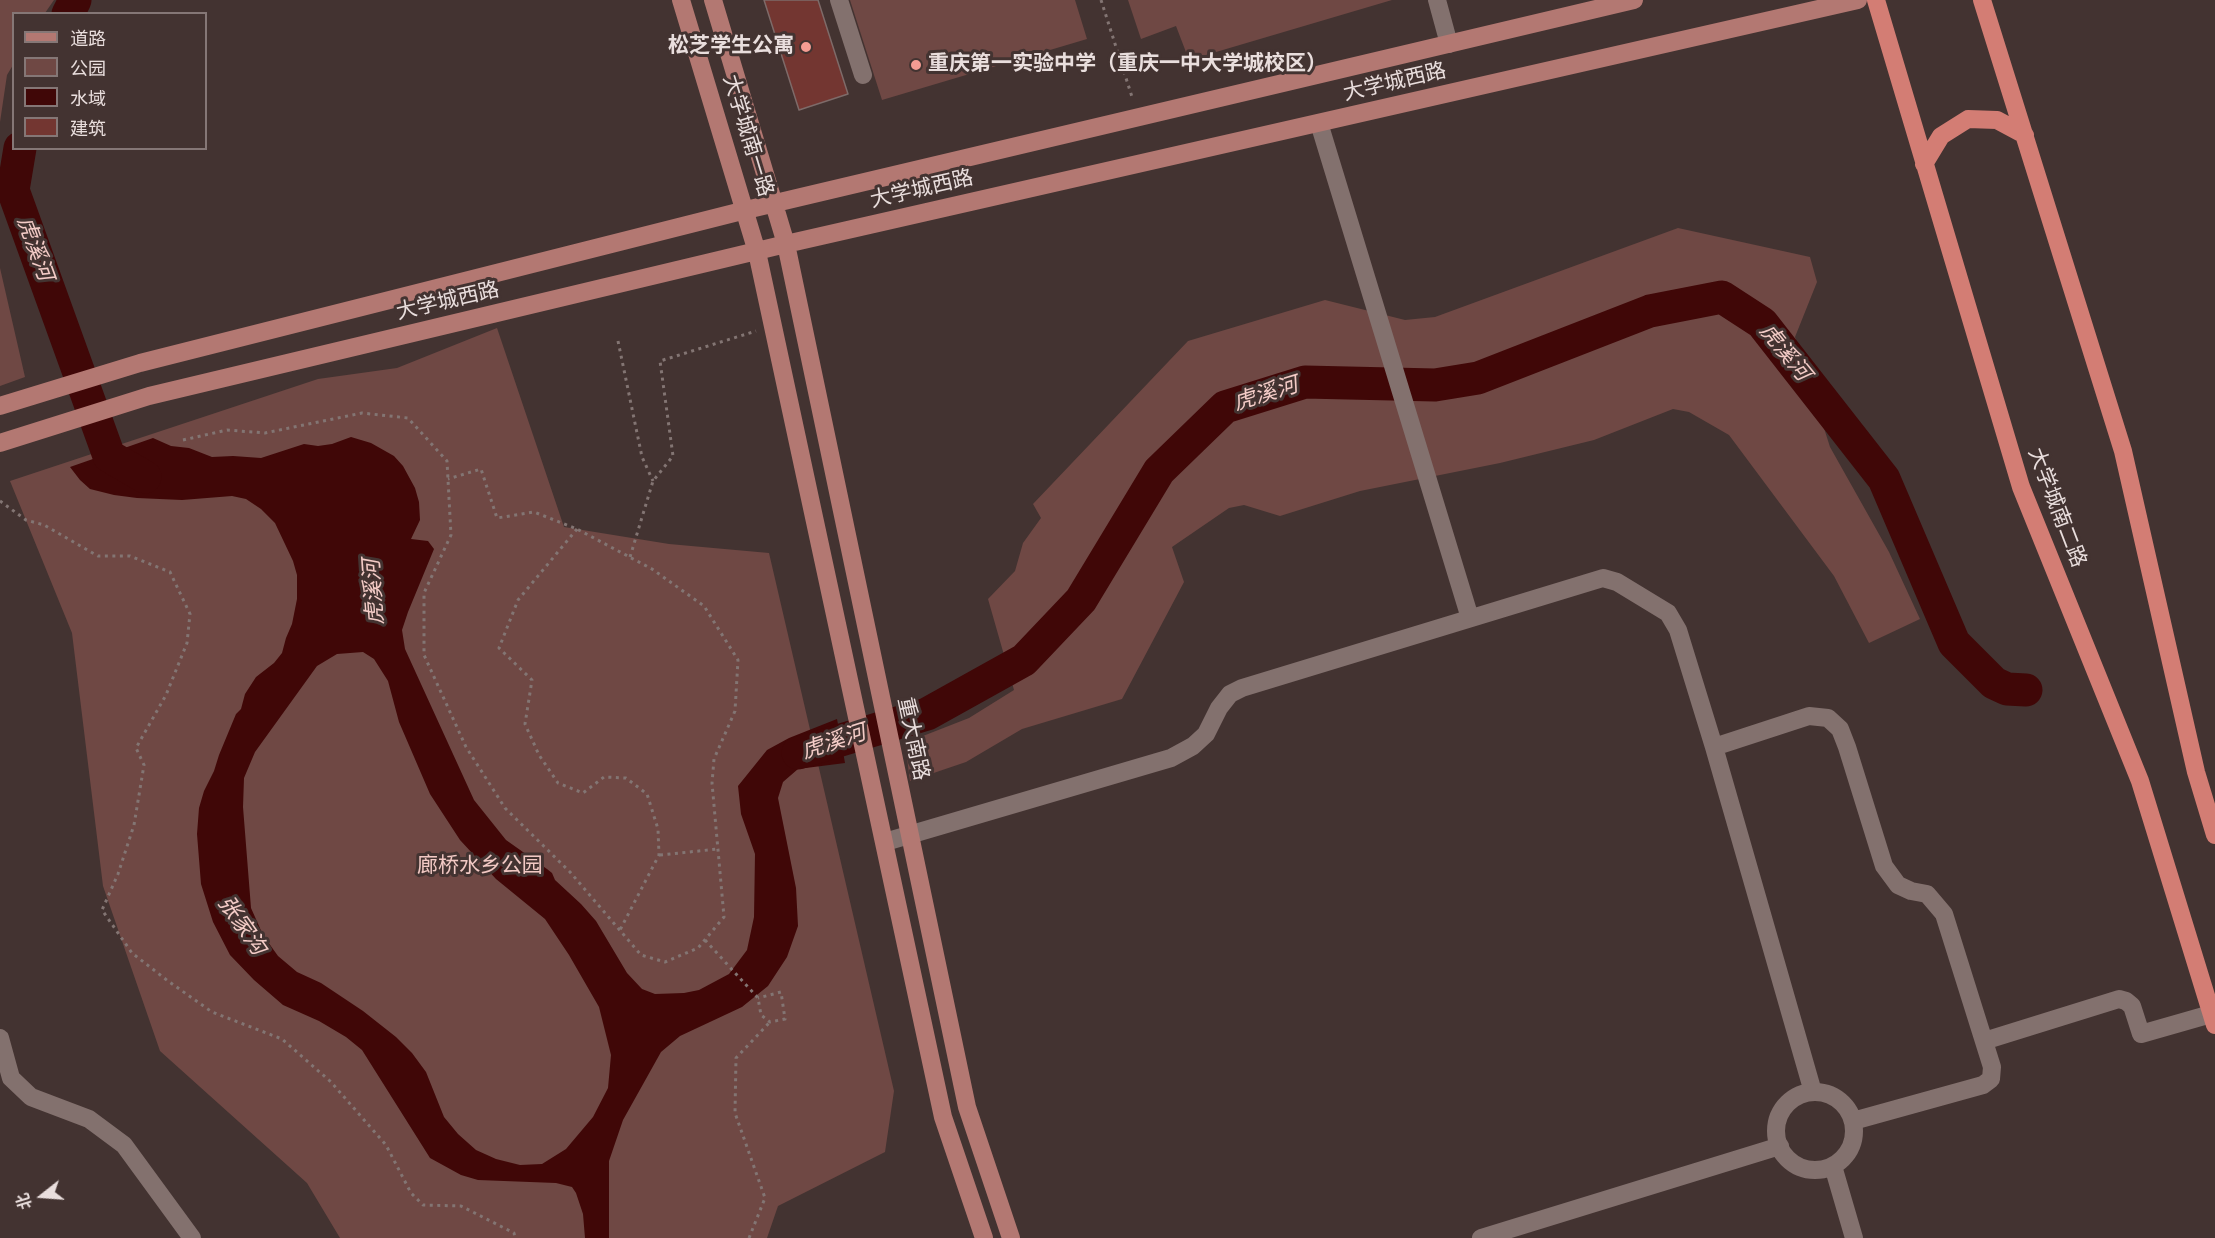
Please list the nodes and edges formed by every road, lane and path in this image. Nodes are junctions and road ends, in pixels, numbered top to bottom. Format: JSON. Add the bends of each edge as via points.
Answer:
{"nodes":[{"id":1,"x":681,"y":0,"type":"edge"},
{"id":2,"x":713,"y":0,"type":"edge"},
{"id":3,"x":839,"y":0,"type":"edge"},
{"id":4,"x":1101,"y":0,"type":"edge"},
{"id":5,"x":1437,"y":0,"type":"edge"},
{"id":6,"x":1634,"y":0,"type":"edge"},
{"id":7,"x":1858,"y":0,"type":"edge"},
{"id":8,"x":1875,"y":0,"type":"edge"},
{"id":9,"x":1982,"y":0,"type":"edge"},
{"id":10,"x":1449,"y":44,"type":"junction"},
{"id":11,"x":863,"y":75,"type":"dead end"},
{"id":12,"x":1137,"y":117,"type":"junction"},
{"id":13,"x":1319,"y":123,"type":"junction"},
{"id":14,"x":2025,"y":135,"type":"junction"},
{"id":15,"x":1924,"y":164,"type":"junction"},
{"id":16,"x":775,"y":203,"type":"junction"},
{"id":17,"x":746,"y":210,"type":"junction"},
{"id":18,"x":786,"y":244,"type":"junction"},
{"id":19,"x":757,"y":252,"type":"junction"},
{"id":20,"x":774,"y":326,"type":"junction"},
{"id":21,"x":618,"y":341,"type":"dead end"},
{"id":22,"x":6,"y":404,"type":"edge"},
{"id":23,"x":183,"y":440,"type":"dead end"},
{"id":24,"x":0,"y":443,"type":"edge"},
{"id":25,"x":448,"y":479,"type":"junction"},
{"id":26,"x":653,"y":481,"type":"junction"},
{"id":27,"x":0,"y":501,"type":"edge"},
{"id":28,"x":577,"y":529,"type":"junction"},
{"id":29,"x":630,"y":557,"type":"junction"},
{"id":30,"x":1470,"y":618,"type":"junction"},
{"id":31,"x":1714,"y":747,"type":"junction"},
{"id":32,"x":910,"y":835,"type":"junction"},
{"id":33,"x":2215,"y":835,"type":"edge"},
{"id":34,"x":885,"y":842,"type":"junction"},
{"id":35,"x":718,"y":849,"type":"junction"},
{"id":36,"x":659,"y":855,"type":"junction"},
{"id":37,"x":620,"y":930,"type":"junction"},
{"id":38,"x":705,"y":940,"type":"junction"},
{"id":39,"x":758,"y":998,"type":"junction"},
{"id":40,"x":2213,"y":1019,"type":"edge"},
{"id":41,"x":770,"y":1022,"type":"junction"},
{"id":42,"x":0,"y":1038,"type":"edge"},
{"id":43,"x":1984,"y":1041,"type":"junction"},
{"id":44,"x":1813,"y":1092,"type":"junction"},
{"id":45,"x":1853,"y":1121,"type":"junction"},
{"id":46,"x":1780,"y":1146,"type":"junction"},
{"id":47,"x":1833,"y":1166,"type":"junction"},
{"id":48,"x":192,"y":1238,"type":"edge"},
{"id":49,"x":515,"y":1238,"type":"edge"},
{"id":50,"x":749,"y":1238,"type":"edge"},
{"id":51,"x":984,"y":1238,"type":"edge"},
{"id":52,"x":1011,"y":1238,"type":"edge"},
{"id":53,"x":1481,"y":1238,"type":"edge"},
{"id":54,"x":1854,"y":1238,"type":"edge"}],
"edges":[{"from":1,"to":17,"type":"main road","name":"大学城南一路"},
{"from":2,"to":16,"type":"main road","name":"大学城南一路"},
{"from":3,"to":11,"type":"street"},
{"from":4,"to":12,"type":"path"},
{"from":5,"to":10,"type":"street"},
{"from":6,"to":10,"type":"main road","name":"大学城西路"},
{"from":7,"to":13,"type":"main road","name":"大学城西路"},
{"from":8,"to":15,"type":"highway","name":"大学城南二路"},
{"from":9,"to":14,"type":"highway"},
{"from":10,"to":12,"type":"main road","name":"大学城西路"},
{"from":12,"to":16,"type":"main road","name":"大学城西路"},
{"from":13,"to":18,"type":"main road","name":"大学城西路"},
{"from":13,"to":30,"type":"street"},
{"from":14,"to":15,"type":"highway","via":[[1997,120],[1968,119],[1941,136]]},
{"from":14,"to":33,"type":"highway","via":[[2123,451],[2196,772]]},
{"from":15,"to":40,"type":"highway","name":"大学城南二路","via":[[2021,487],[2140,781]]},
{"from":16,"to":17,"type":"main road","name":"大学城西路"},
{"from":16,"to":18,"type":"main road","name":"大学城南一路"},
{"from":17,"to":19,"type":"main road","name":"大学城南一路"},
{"from":17,"to":22,"type":"main road","name":"大学城西路","via":[[140,363]]},
{"from":18,"to":19,"type":"main road","name":"大学城西路"},
{"from":18,"to":32,"type":"main road","name":"重大南路"},
{"from":19,"to":20,"type":"main road"},
{"from":19,"to":24,"type":"main road","name":"大学城西路","via":[[149,396]]},
{"from":20,"to":26,"type":"path","via":[[660,361],[673,456]]},
{"from":20,"to":34,"type":"main road"},
{"from":21,"to":26,"type":"path","via":[[642,457]]},
{"from":23,"to":25,"type":"path","via":[[227,430],[265,433],[362,413],[408,418],[447,461]]},
{"from":25,"to":28,"type":"path","via":[[481,469],[498,518],[534,512]]},
{"from":25,"to":37,"type":"path","via":[[451,535],[424,594],[424,655],[466,747],[505,808],[570,872]]},
{"from":26,"to":29,"type":"path"},
{"from":27,"to":49,"type":"path","via":[[26,520],[44,525],[98,556],[130,556],[170,572],[190,614],[187,644],[166,695],[136,748],[144,765],[134,825],[102,910],[108,919],[132,953],[168,981],[212,1012],[282,1039],[331,1082],[386,1145],[411,1193],[423,1205],[461,1206],[514,1233]]},
{"from":28,"to":29,"type":"path"},
{"from":28,"to":36,"type":"path","via":[[518,600],[499,648],[532,680],[525,724],[558,783],[583,793],[604,777],[626,778],[647,794],[658,829]]},
{"from":29,"to":35,"type":"path","via":[[704,606],[738,660],[735,711],[714,759],[712,783]]},
{"from":30,"to":31,"type":"street","via":[[1603,578],[1617,582],[1668,613]]},
{"from":30,"to":32,"type":"street","via":[[1242,688],[1230,694],[1219,708],[1206,734],[1171,758]]},
{"from":31,"to":43,"type":"street","via":[[1809,716],[1828,718],[1840,729],[1884,866],[1898,885],[1928,894],[1944,914]]},
{"from":31,"to":44,"type":"street"},
{"from":32,"to":34,"type":"street"},
{"from":32,"to":52,"type":"main road","name":"重大南路","via":[[967,1107]]},
{"from":34,"to":51,"type":"main road","via":[[943,1117]]},
{"from":35,"to":36,"type":"path"},
{"from":35,"to":38,"type":"path","via":[[724,917]]},
{"from":36,"to":37,"type":"path"},
{"from":37,"to":38,"type":"path","via":[[640,955],[665,962],[698,948]]},
{"from":38,"to":39,"type":"path"},
{"from":39,"to":41,"type":"path","via":[[761,1015]]},
{"from":39,"to":41,"type":"path","via":[[781,992],[785,1020]]},
{"from":40,"to":43,"type":"street","via":[[2141,1034],[2132,1006],[2119,999]]},
{"from":41,"to":50,"type":"path","via":[[736,1058],[735,1113],[765,1198]]},
{"from":42,"to":48,"type":"street","via":[[11,1078],[31,1097],[89,1119],[124,1145]]},
{"from":43,"to":45,"type":"street","via":[[1992,1067],[1991,1079],[1983,1085]]},
{"from":44,"to":45,"type":"street","via":[[1838,1099]]},
{"from":44,"to":46,"type":"street","via":[[1796,1098],[1782,1110],[1777,1134]]},
{"from":45,"to":47,"type":"street","via":[[1851,1147]]},
{"from":46,"to":47,"type":"street","via":[[1786,1156],[1802,1167]]},
{"from":46,"to":53,"type":"street"},
{"from":47,"to":54,"type":"street"}]}
